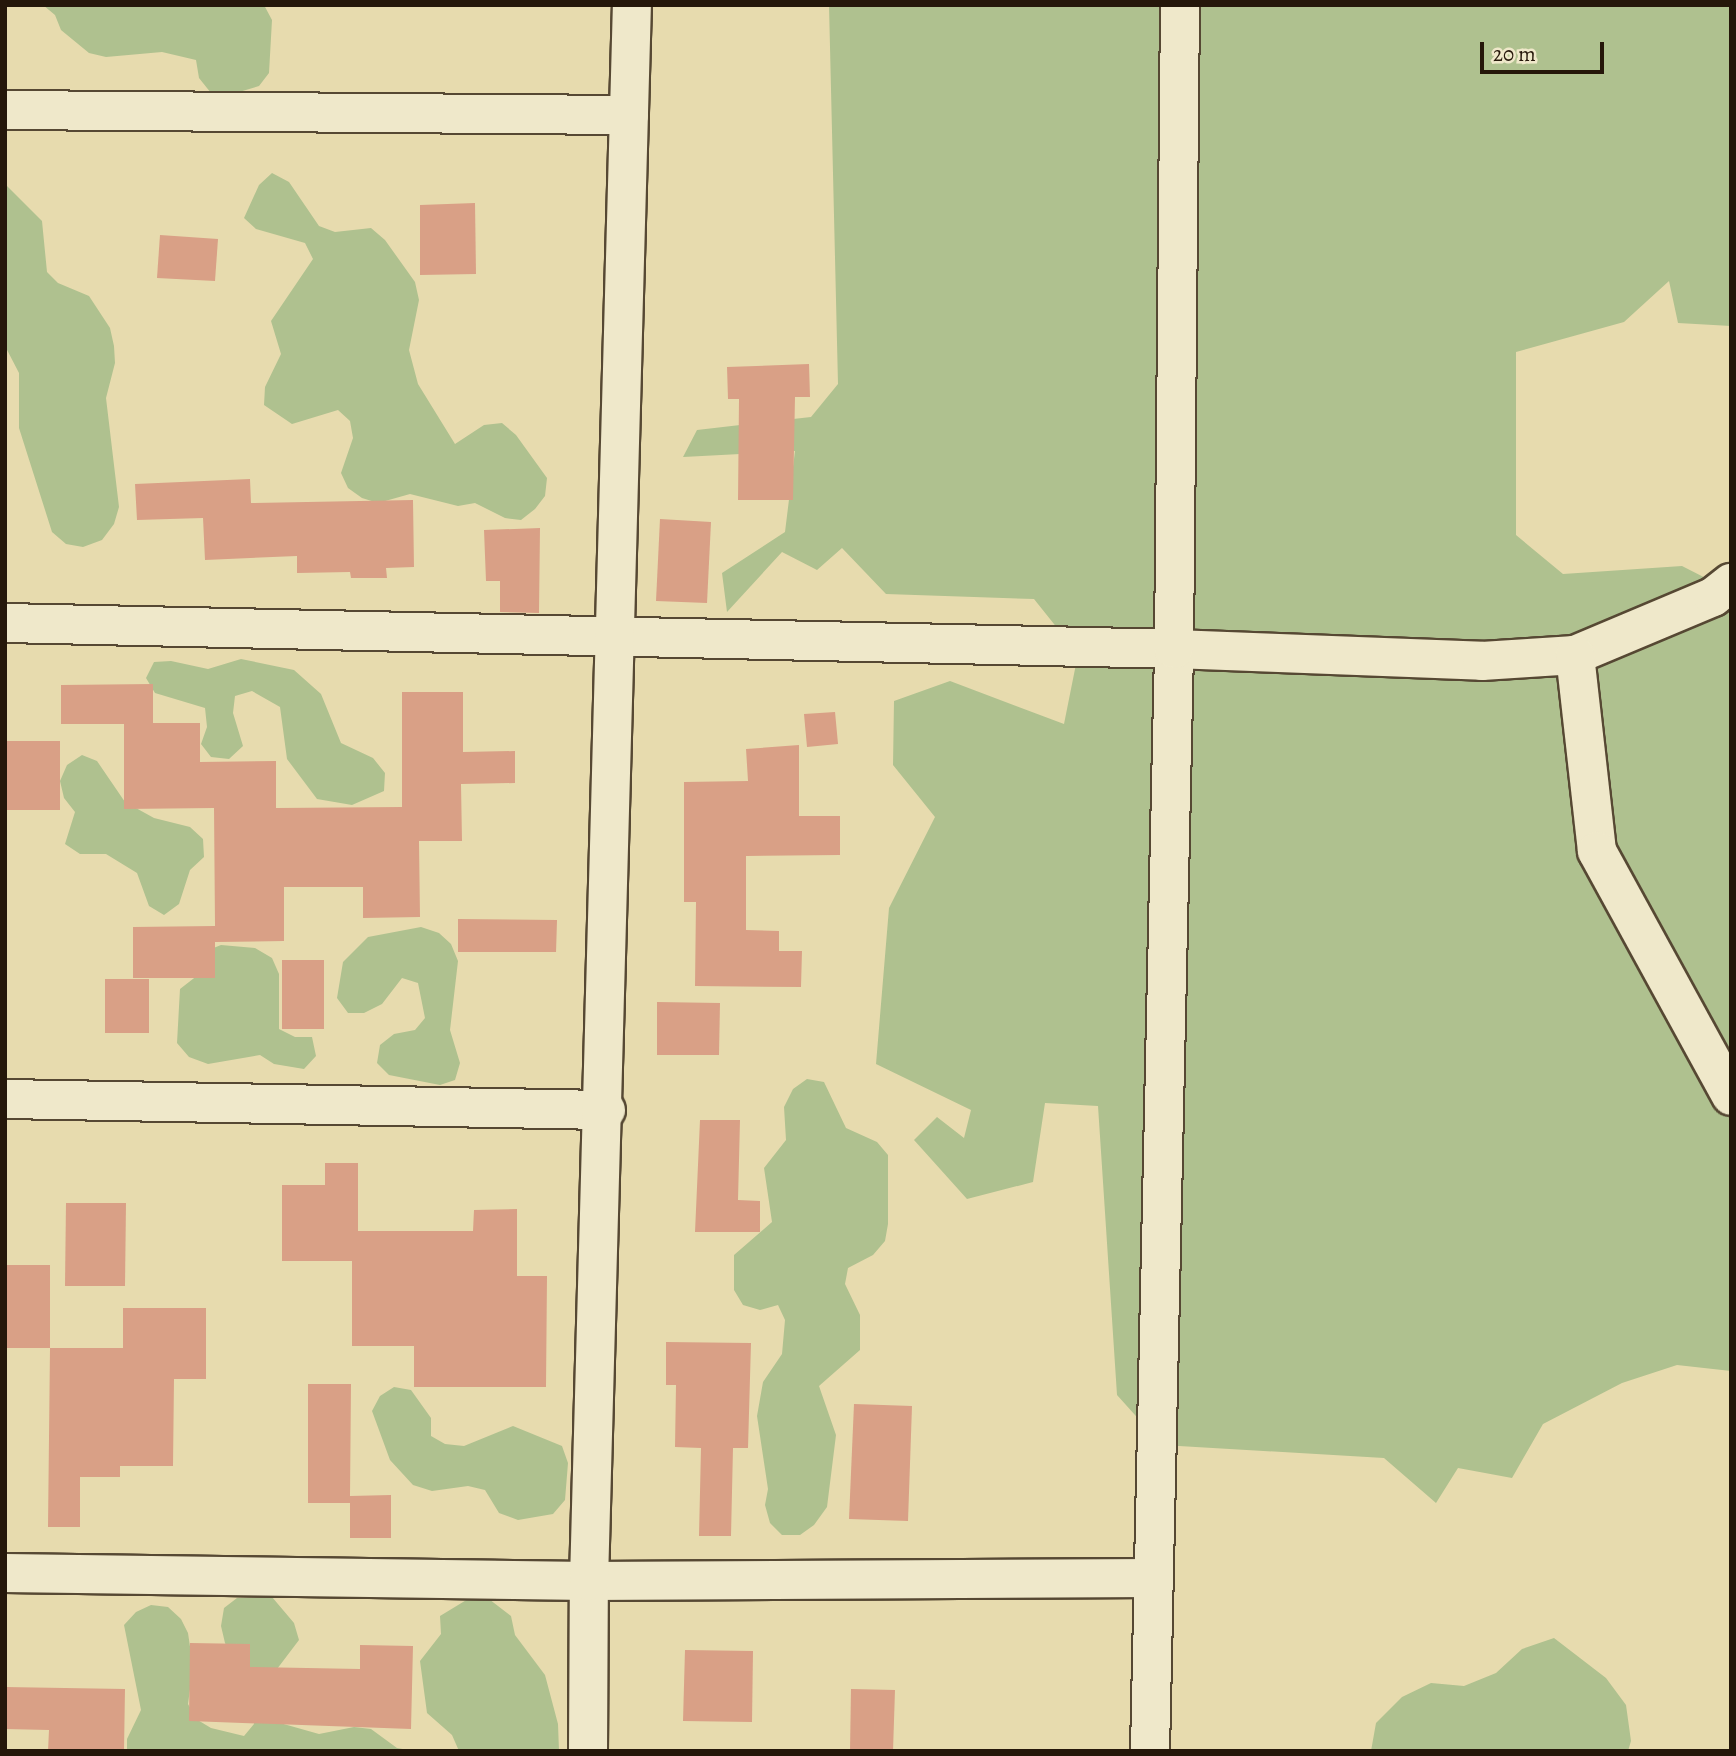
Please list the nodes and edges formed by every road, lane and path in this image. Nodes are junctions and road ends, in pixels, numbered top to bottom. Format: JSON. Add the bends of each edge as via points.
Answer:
{"nodes":[{"id":1,"x":632,"y":5,"type":"edge"},
{"id":2,"x":1180,"y":5,"type":"edge"},
{"id":3,"x":5,"y":110,"type":"edge"},
{"id":4,"x":629,"y":115,"type":"junction"},
{"id":5,"x":1731,"y":583,"type":"edge"},
{"id":6,"x":5,"y":624,"type":"edge"},
{"id":7,"x":614,"y":637,"type":"junction"},
{"id":8,"x":1174,"y":649,"type":"junction"},
{"id":9,"x":1575,"y":655,"type":"junction"},
{"id":10,"x":1731,"y":1096,"type":"edge"},
{"id":11,"x":5,"y":1099,"type":"edge"},
{"id":12,"x":606,"y":1110,"type":"junction"},
{"id":13,"x":5,"y":1573,"type":"edge"},
{"id":14,"x":1154,"y":1578,"type":"junction"},
{"id":15,"x":589,"y":1581,"type":"junction"},
{"id":16,"x":588,"y":1751,"type":"edge"},
{"id":17,"x":1150,"y":1751,"type":"edge"}],
"edges":[{"from":1,"to":4,"type":"street"},
{"from":2,"to":8,"type":"street"},
{"from":3,"to":4,"type":"street"},
{"from":4,"to":7,"type":"street"},
{"from":5,"to":9,"type":"street","via":[[1713,597]]},
{"from":6,"to":7,"type":"street"},
{"from":7,"to":8,"type":"street"},
{"from":7,"to":12,"type":"street"},
{"from":8,"to":9,"type":"street","via":[[1482,661]]},
{"from":8,"to":14,"type":"street"},
{"from":9,"to":10,"type":"street","via":[[1597,851]]},
{"from":11,"to":12,"type":"street"},
{"from":12,"to":15,"type":"street"},
{"from":13,"to":15,"type":"street"},
{"from":14,"to":15,"type":"street"},
{"from":14,"to":17,"type":"street"},
{"from":15,"to":16,"type":"street"}]}
